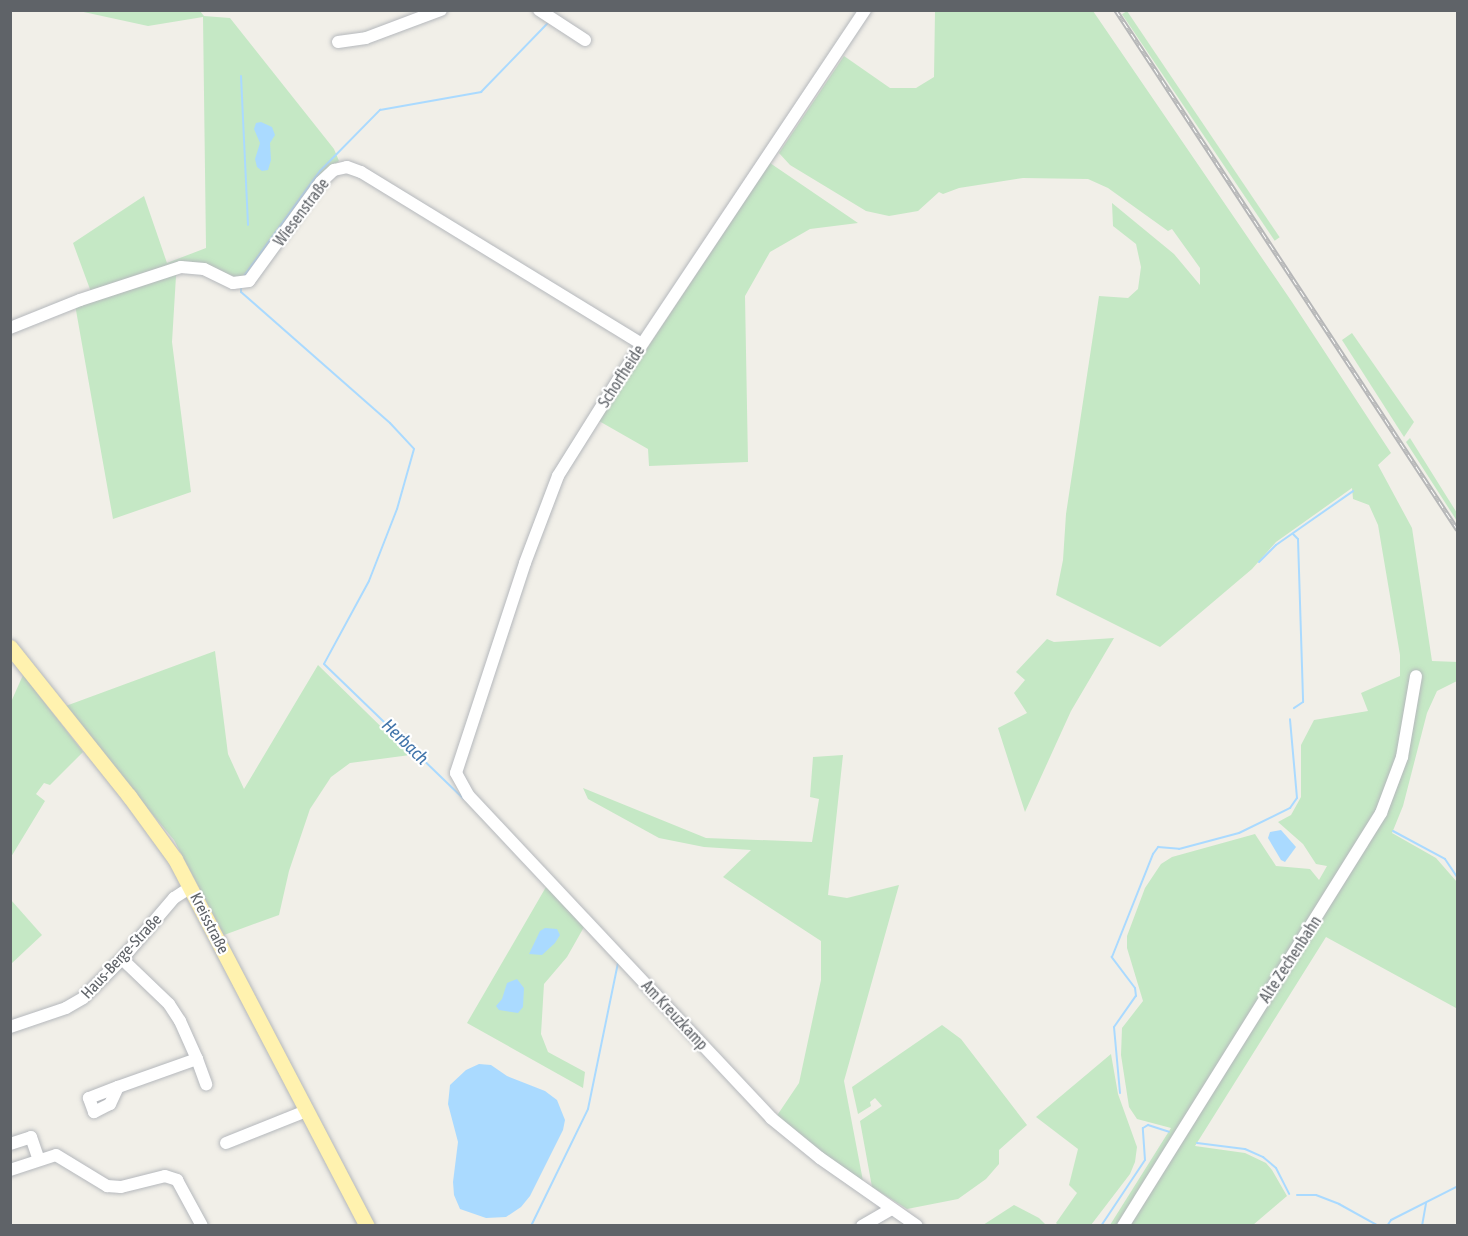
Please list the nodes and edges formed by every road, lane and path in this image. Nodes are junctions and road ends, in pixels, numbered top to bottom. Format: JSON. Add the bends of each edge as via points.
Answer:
{"nodes":[{"id":1,"x":441,"y":10,"type":"edge"},
{"id":2,"x":865,"y":10,"type":"edge"},
{"id":3,"x":548,"y":17,"type":"edge"},
{"id":4,"x":585,"y":40,"type":"dead end"},
{"id":5,"x":339,"y":42,"type":"dead end"},
{"id":6,"x":10,"y":328,"type":"edge"},
{"id":7,"x":642,"y":344,"type":"junction"},
{"id":8,"x":10,"y":647,"type":"edge"},
{"id":9,"x":1416,"y":676,"type":"dead end"},
{"id":10,"x":457,"y":779,"type":"joint"},
{"id":11,"x":191,"y":887,"type":"junction"},
{"id":12,"x":122,"y":959,"type":"junction"},
{"id":13,"x":10,"y":1027,"type":"edge"},
{"id":14,"x":197,"y":1059,"type":"junction"},
{"id":15,"x":206,"y":1084,"type":"dead end"},
{"id":16,"x":118,"y":1087,"type":"dead end"},
{"id":17,"x":306,"y":1111,"type":"junction"},
{"id":18,"x":226,"y":1143,"type":"dead end"},
{"id":19,"x":10,"y":1144,"type":"edge"},
{"id":20,"x":39,"y":1160,"type":"junction"},
{"id":21,"x":10,"y":1170,"type":"edge"},
{"id":22,"x":891,"y":1209,"type":"junction"},
{"id":23,"x":202,"y":1226,"type":"edge"},
{"id":24,"x":367,"y":1226,"type":"edge"},
{"id":25,"x":862,"y":1226,"type":"edge"},
{"id":26,"x":917,"y":1226,"type":"edge"},
{"id":27,"x":1123,"y":1226,"type":"edge"}],
"edges":[{"from":1,"to":5,"type":"street","via":[[366,38]]},
{"from":2,"to":7,"type":"street","name":"Schorfheide"},
{"from":3,"to":4,"type":"street"},
{"from":6,"to":7,"type":"street","name":"Wiesenstraße","via":[[181,267],[204,269],[233,283],[249,281],[321,182],[334,170],[346,167],[381,184]]},
{"from":7,"to":10,"type":"street","name":"Schorfheide","via":[[558,476],[458,762]]},
{"from":8,"to":11,"type":"main road","name":"Kreisstraße","via":[[148,820]]},
{"from":9,"to":27,"type":"street","name":"Alte Zechenbahn","via":[[1402,757],[1381,813]]},
{"from":10,"to":22,"type":"street","name":"Am Kreuzkamp","via":[[476,804],[771,1118]]},
{"from":11,"to":12,"type":"street","name":"Haus-Berge-Straße","via":[[174,898]]},
{"from":11,"to":17,"type":"main road","name":"Kreisstraße"},
{"from":12,"to":13,"type":"street","name":"Haus-Berge-Straße","via":[[75,1003]]},
{"from":12,"to":14,"type":"street","via":[[169,1004]]},
{"from":14,"to":15,"type":"street"},
{"from":14,"to":16,"type":"street"},
{"from":17,"to":18,"type":"street"},
{"from":17,"to":24,"type":"main road","name":"Kreisstraße"},
{"from":19,"to":20,"type":"street","via":[[32,1137]]},
{"from":20,"to":21,"type":"street"},
{"from":20,"to":23,"type":"street","via":[[56,1155],[107,1186],[121,1187],[165,1176],[177,1180]]},
{"from":22,"to":25,"type":"street"},
{"from":22,"to":26,"type":"street","name":"Am Kreuzkamp"}]}
